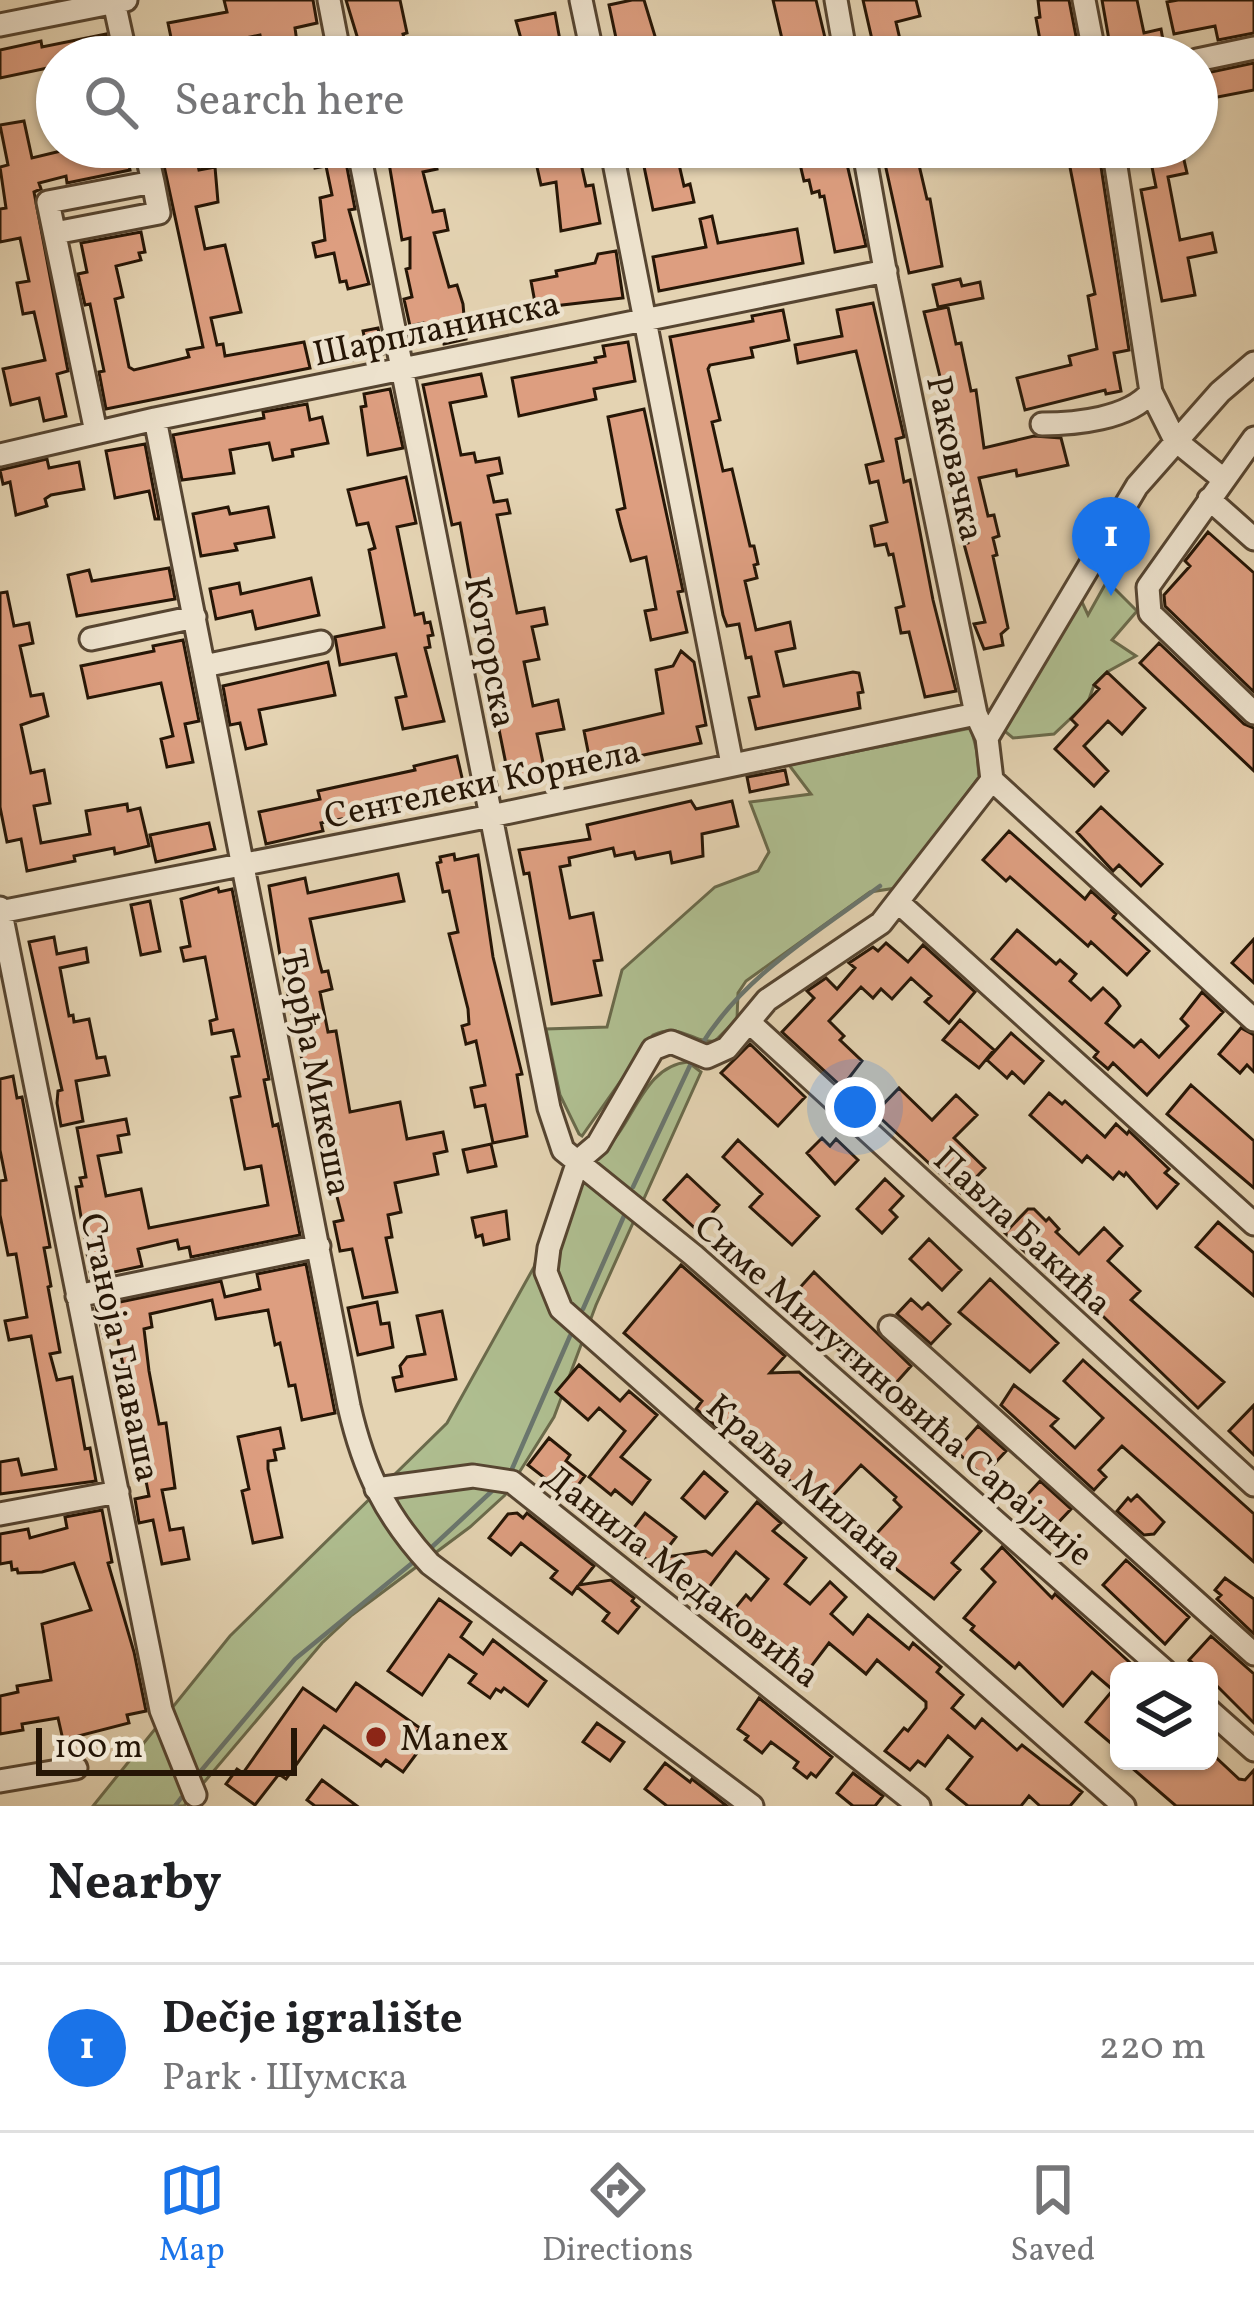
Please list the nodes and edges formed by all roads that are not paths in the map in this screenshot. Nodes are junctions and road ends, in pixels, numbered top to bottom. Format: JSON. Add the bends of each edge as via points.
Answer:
{"nodes":[{"id":1,"x":329,"y":0,"type":"edge"},
{"id":2,"x":581,"y":0,"type":"edge"},
{"id":3,"x":836,"y":0,"type":"edge"},
{"id":4,"x":1084,"y":0,"type":"edge"},
{"id":5,"x":120,"y":1,"type":"edge"},
{"id":6,"x":75,"y":5,"type":"edge"},
{"id":7,"x":0,"y":25,"type":"edge"},
{"id":8,"x":124,"y":36,"type":"edge"},
{"id":9,"x":336,"y":36,"type":"edge"},
{"id":10,"x":589,"y":36,"type":"edge"},
{"id":11,"x":842,"y":36,"type":"edge"},
{"id":12,"x":1091,"y":36,"type":"edge"},
{"id":13,"x":1254,"y":48,"type":"edge"},
{"id":14,"x":1218,"y":56,"type":"edge"},
{"id":15,"x":150,"y":168,"type":"edge"},
{"id":16,"x":362,"y":168,"type":"edge"},
{"id":17,"x":615,"y":168,"type":"edge"},
{"id":18,"x":867,"y":168,"type":"edge"},
{"id":19,"x":1116,"y":168,"type":"edge"},
{"id":20,"x":153,"y":182,"type":"junction"},
{"id":21,"x":55,"y":233,"type":"junction"},
{"id":22,"x":886,"y":271,"type":"junction"},
{"id":23,"x":647,"y":317,"type":"junction"},
{"id":24,"x":1254,"y":363,"type":"edge"},
{"id":25,"x":401,"y":368,"type":"junction"},
{"id":26,"x":1150,"y":392,"type":"junction"},
{"id":27,"x":154,"y":419,"type":"junction"},
{"id":28,"x":1042,"y":424,"type":"dead end"},
{"id":29,"x":96,"y":432,"type":"junction"},
{"id":30,"x":1254,"y":438,"type":"edge"},
{"id":31,"x":1175,"y":440,"type":"junction"},
{"id":32,"x":0,"y":455,"type":"edge"},
{"id":33,"x":1223,"y":479,"type":"junction"},
{"id":34,"x":1209,"y":499,"type":"junction"},
{"id":35,"x":1254,"y":539,"type":"edge"},
{"id":36,"x":194,"y":617,"type":"junction"},
{"id":37,"x":91,"y":639,"type":"dead end"},
{"id":38,"x":321,"y":642,"type":"dead end"},
{"id":39,"x":204,"y":666,"type":"junction"},
{"id":40,"x":1254,"y":712,"type":"edge"},
{"id":41,"x":976,"y":714,"type":"junction"},
{"id":42,"x":987,"y":738,"type":"junction"},
{"id":43,"x":732,"y":764,"type":"junction"},
{"id":44,"x":992,"y":780,"type":"junction"},
{"id":45,"x":491,"y":816,"type":"junction"},
{"id":46,"x":243,"y":864,"type":"junction"},
{"id":47,"x":899,"y":903,"type":"junction"},
{"id":48,"x":0,"y":910,"type":"edge"},
{"id":49,"x":1254,"y":1021,"type":"edge"},
{"id":50,"x":750,"y":1023,"type":"junction"},
{"id":51,"x":578,"y":1161,"type":"junction"},
{"id":52,"x":1254,"y":1225,"type":"edge"},
{"id":53,"x":319,"y":1246,"type":"junction"},
{"id":54,"x":77,"y":1295,"type":"junction"},
{"id":55,"x":890,"y":1327,"type":"dead end"},
{"id":56,"x":1254,"y":1485,"type":"edge"},
{"id":57,"x":376,"y":1489,"type":"junction"},
{"id":58,"x":118,"y":1492,"type":"junction"},
{"id":59,"x":0,"y":1514,"type":"edge"},
{"id":60,"x":1254,"y":1654,"type":"edge"},
{"id":61,"x":1155,"y":1662,"type":"edge"},
{"id":62,"x":1218,"y":1718,"type":"edge"},
{"id":63,"x":1254,"y":1750,"type":"edge"},
{"id":64,"x":76,"y":1768,"type":"dead end"},
{"id":65,"x":0,"y":1781,"type":"edge"},
{"id":66,"x":197,"y":1802,"type":"edge"},
{"id":67,"x":752,"y":1806,"type":"edge"},
{"id":68,"x":920,"y":1806,"type":"edge"},
{"id":69,"x":1124,"y":1806,"type":"edge"}],
"edges":[{"from":1,"to":9,"type":"street"},
{"from":2,"to":10,"type":"street"},
{"from":3,"to":11,"type":"street"},
{"from":4,"to":12,"type":"street"},
{"from":5,"to":6,"type":"street"},
{"from":5,"to":8,"type":"street"},
{"from":6,"to":7,"type":"street"},
{"from":13,"to":14,"type":"street"},
{"from":15,"to":20,"type":"street"},
{"from":16,"to":25,"type":"street","name":"Которска"},
{"from":17,"to":23,"type":"street"},
{"from":18,"to":22,"type":"street","name":"Раковачка"},
{"from":19,"to":26,"type":"street"},
{"from":20,"to":21,"type":"street","via":[[159,213]]},
{"from":20,"to":21,"type":"street","via":[[48,202]]},
{"from":21,"to":29,"type":"street"},
{"from":22,"to":23,"type":"street","name":"Шарпланинска"},
{"from":22,"to":41,"type":"street","name":"Раковачка"},
{"from":23,"to":25,"type":"street","name":"Шарпланинска"},
{"from":23,"to":43,"type":"street"},
{"from":24,"to":31,"type":"street"},
{"from":25,"to":27,"type":"street","name":"Шарпланинска"},
{"from":25,"to":45,"type":"street","name":"Которска"},
{"from":26,"to":28,"type":"street","via":[[1107,415]]},
{"from":26,"to":31,"type":"street"},
{"from":27,"to":29,"type":"street","name":"Шарпланинска"},
{"from":27,"to":36,"type":"street","name":"Ђорђа Микеша"},
{"from":29,"to":32,"type":"street","name":"Шарпланинска"},
{"from":30,"to":33,"type":"street"},
{"from":31,"to":33,"type":"street"},
{"from":31,"to":42,"type":"street","via":[[1136,486]]},
{"from":33,"to":34,"type":"street"},
{"from":34,"to":35,"type":"street"},
{"from":34,"to":40,"type":"street","via":[[1148,587],[1150,613]]},
{"from":36,"to":37,"type":"street"},
{"from":36,"to":39,"type":"street","name":"Ђорђа Микеша"},
{"from":38,"to":39,"type":"street"},
{"from":39,"to":46,"type":"street","name":"Ђорђа Микеша"},
{"from":41,"to":42,"type":"street","name":"Раковачка"},
{"from":41,"to":43,"type":"street","name":"Сентелеки Корнела"},
{"from":42,"to":44,"type":"street","name":"Раковачка"},
{"from":43,"to":45,"type":"street","name":"Сентелеки Корнела"},
{"from":44,"to":47,"type":"street"},
{"from":44,"to":49,"type":"street"},
{"from":45,"to":46,"type":"street","name":"Сентелеки Корнела"},
{"from":45,"to":51,"type":"street","name":"Которска","via":[[548,1108],[563,1150]]},
{"from":46,"to":48,"type":"street","name":"Сентелеки Корнела"},
{"from":46,"to":53,"type":"street","name":"Ђорђа Микеша"},
{"from":47,"to":50,"type":"street","via":[[767,1000]]},
{"from":47,"to":52,"type":"street"},
{"from":48,"to":54,"type":"street","name":"Станоја Главаша"},
{"from":50,"to":51,"type":"street","via":[[716,1056],[671,1042],[653,1049],[598,1144]]},
{"from":50,"to":56,"type":"street","name":"Павла Бакића"},
{"from":51,"to":61,"type":"street","name":"Симе Милутиновића Сарајлије"},
{"from":51,"to":69,"type":"street","name":"Краља Милана","via":[[539,1274],[561,1310]]},
{"from":53,"to":54,"type":"street"},
{"from":53,"to":57,"type":"street","name":"Ђорђа Микеша","via":[[359,1449]]},
{"from":54,"to":58,"type":"street","name":"Станоја Главаша"},
{"from":55,"to":60,"type":"street"},
{"from":57,"to":67,"type":"street","name":"Ђорђа Микеша","via":[[430,1564]]},
{"from":57,"to":68,"type":"street","name":"Данила Медаковића","via":[[472,1476],[512,1482]]},
{"from":58,"to":59,"type":"street"},
{"from":58,"to":66,"type":"street","name":"Станоја Главаша","via":[[161,1710]]},
{"from":62,"to":63,"type":"street"},
{"from":64,"to":65,"type":"street"}]}
